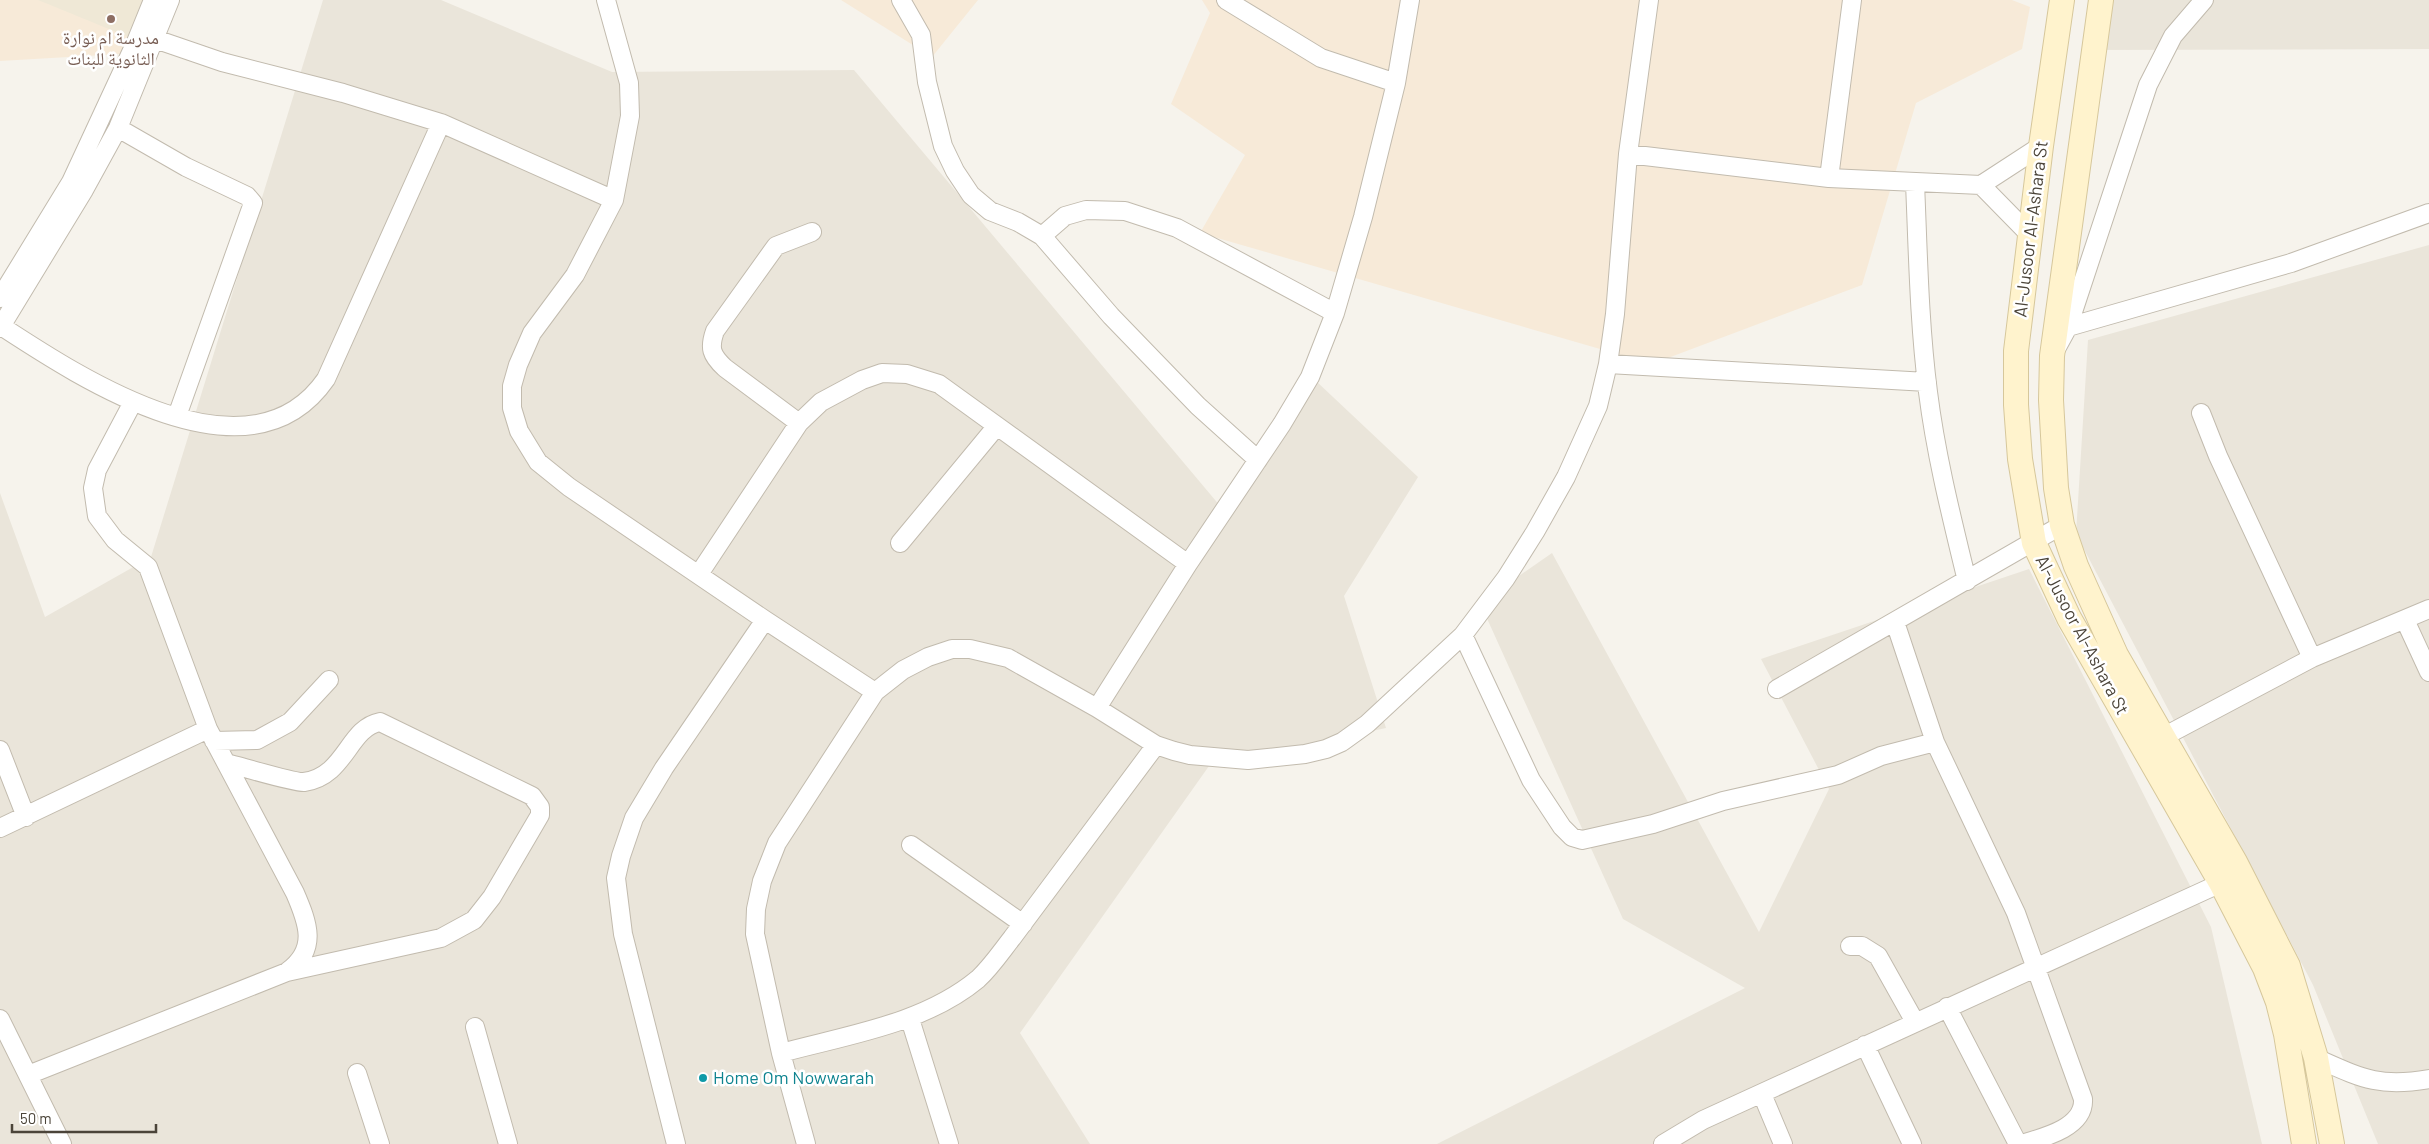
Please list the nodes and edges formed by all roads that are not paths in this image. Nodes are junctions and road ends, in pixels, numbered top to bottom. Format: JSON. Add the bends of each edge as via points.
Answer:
{"nodes":[{"id":1,"x":153,"y":0,"type":"edge"},
{"id":2,"x":170,"y":0,"type":"edge"},
{"id":3,"x":606,"y":0,"type":"edge"},
{"id":4,"x":901,"y":0,"type":"edge"},
{"id":5,"x":1226,"y":0,"type":"edge"},
{"id":6,"x":1410,"y":0,"type":"edge"},
{"id":7,"x":1649,"y":0,"type":"edge"},
{"id":8,"x":1852,"y":0,"type":"edge"},
{"id":9,"x":2062,"y":0,"type":"edge"},
{"id":10,"x":2101,"y":0,"type":"edge"},
{"id":11,"x":2204,"y":0,"type":"edge"},
{"id":12,"x":155,"y":39,"type":"junction"},
{"id":13,"x":1396,"y":83,"type":"junction"},
{"id":14,"x":441,"y":123,"type":"junction"},
{"id":15,"x":118,"y":128,"type":"junction"},
{"id":16,"x":2041,"y":146,"type":"junction"},
{"id":17,"x":1628,"y":154,"type":"junction"},
{"id":18,"x":1829,"y":178,"type":"junction"},
{"id":19,"x":1915,"y":183,"type":"junction"},
{"id":20,"x":1981,"y":185,"type":"junction"},
{"id":21,"x":614,"y":200,"type":"junction"},
{"id":22,"x":2429,"y":213,"type":"edge"},
{"id":23,"x":812,"y":232,"type":"dead end"},
{"id":24,"x":2030,"y":235,"type":"junction"},
{"id":25,"x":1042,"y":236,"type":"junction"},
{"id":26,"x":0,"y":298,"type":"edge"},
{"id":27,"x":1335,"y":313,"type":"junction"},
{"id":28,"x":1,"y":327,"type":"edge"},
{"id":29,"x":2068,"y":327,"type":"junction"},
{"id":30,"x":2052,"y":356,"type":"junction"},
{"id":31,"x":1608,"y":364,"type":"junction"},
{"id":32,"x":1927,"y":382,"type":"junction"},
{"id":33,"x":133,"y":402,"type":"junction"},
{"id":34,"x":2201,"y":413,"type":"dead end"},
{"id":35,"x":177,"y":416,"type":"junction"},
{"id":36,"x":799,"y":423,"type":"junction"},
{"id":37,"x":996,"y":427,"type":"junction"},
{"id":38,"x":1258,"y":460,"type":"junction"},
{"id":39,"x":2062,"y":525,"type":"junction"},
{"id":40,"x":900,"y":543,"type":"dead end"},
{"id":41,"x":2034,"y":543,"type":"junction"},
{"id":42,"x":1188,"y":564,"type":"junction"},
{"id":43,"x":698,"y":574,"type":"junction"},
{"id":44,"x":1967,"y":582,"type":"junction"},
{"id":45,"x":2429,"y":609,"type":"edge"},
{"id":46,"x":764,"y":620,"type":"junction"},
{"id":47,"x":2405,"y":620,"type":"junction"},
{"id":48,"x":1895,"y":622,"type":"junction"},
{"id":49,"x":1463,"y":635,"type":"junction"},
{"id":50,"x":2312,"y":658,"type":"junction"},
{"id":51,"x":2429,"y":672,"type":"edge"},
{"id":52,"x":329,"y":680,"type":"dead end"},
{"id":53,"x":1778,"y":689,"type":"dead end"},
{"id":54,"x":875,"y":692,"type":"junction"},
{"id":55,"x":1097,"y":708,"type":"junction"},
{"id":56,"x":211,"y":735,"type":"junction"},
{"id":57,"x":2163,"y":737,"type":"junction"},
{"id":58,"x":1935,"y":742,"type":"junction"},
{"id":59,"x":1156,"y":745,"type":"junction"},
{"id":60,"x":0,"y":750,"type":"edge"},
{"id":61,"x":226,"y":763,"type":"junction"},
{"id":62,"x":26,"y":817,"type":"junction"},
{"id":63,"x":0,"y":828,"type":"edge"},
{"id":64,"x":911,"y":844,"type":"dead end"},
{"id":65,"x":2221,"y":883,"type":"junction"},
{"id":66,"x":1023,"y":924,"type":"junction"},
{"id":67,"x":1850,"y":946,"type":"dead end"},
{"id":68,"x":2036,"y":968,"type":"junction"},
{"id":69,"x":287,"y":972,"type":"junction"},
{"id":70,"x":1948,"y":1007,"type":"junction"},
{"id":71,"x":0,"y":1019,"type":"edge"},
{"id":72,"x":910,"y":1019,"type":"junction"},
{"id":73,"x":1915,"y":1022,"type":"junction"},
{"id":74,"x":475,"y":1026,"type":"dead end"},
{"id":75,"x":1865,"y":1045,"type":"junction"},
{"id":76,"x":781,"y":1053,"type":"junction"},
{"id":77,"x":2316,"y":1058,"type":"junction"},
{"id":78,"x":357,"y":1073,"type":"dead end"},
{"id":79,"x":28,"y":1075,"type":"junction"},
{"id":80,"x":2429,"y":1078,"type":"edge"},
{"id":81,"x":1762,"y":1094,"type":"junction"},
{"id":82,"x":62,"y":1144,"type":"edge"},
{"id":83,"x":380,"y":1144,"type":"edge"},
{"id":84,"x":508,"y":1144,"type":"edge"},
{"id":85,"x":676,"y":1144,"type":"edge"},
{"id":86,"x":806,"y":1144,"type":"edge"},
{"id":87,"x":949,"y":1144,"type":"edge"},
{"id":88,"x":1663,"y":1144,"type":"edge"},
{"id":89,"x":1783,"y":1144,"type":"edge"},
{"id":90,"x":1912,"y":1144,"type":"edge"},
{"id":91,"x":2019,"y":1144,"type":"edge"},
{"id":92,"x":2304,"y":1144,"type":"edge"},
{"id":93,"x":2332,"y":1144,"type":"edge"}],
"edges":[{"from":1,"to":26,"type":"street","via":[[71,182]]},
{"from":2,"to":12,"type":"street"},
{"from":3,"to":21,"type":"street","via":[[629,84],[630,116]]},
{"from":4,"to":25,"type":"street","via":[[921,35],[927,82],[944,146],[955,171],[971,195],[990,211]]},
{"from":5,"to":13,"type":"street","via":[[1321,58]]},
{"from":6,"to":13,"type":"street"},
{"from":7,"to":17,"type":"street"},
{"from":8,"to":18,"type":"street"},
{"from":9,"to":16,"type":"main road","name":"Al-Jusoor Al-Ashara St"},
{"from":10,"to":30,"type":"main road","name":"Al-Jusoor Al-Ashara St"},
{"from":11,"to":29,"type":"street","via":[[2173,36],[2148,85]]},
{"from":12,"to":14,"type":"street","via":[[222,62],[343,92]]},
{"from":12,"to":15,"type":"street"},
{"from":13,"to":27,"type":"street"},
{"from":14,"to":21,"type":"street"},
{"from":14,"to":35,"type":"street","via":[[326,379],[314,396],[294,410],[254,426],[237,428]]},
{"from":15,"to":28,"type":"street"},
{"from":15,"to":35,"type":"street","via":[[253,202]]},
{"from":16,"to":20,"type":"street"},
{"from":16,"to":24,"type":"main road","name":"Al-Jusoor Al-Ashara St"},
{"from":17,"to":18,"type":"street"},
{"from":17,"to":31,"type":"street"},
{"from":18,"to":19,"type":"street"},
{"from":19,"to":20,"type":"street"},
{"from":19,"to":32,"type":"street","via":[[1921,326]]},
{"from":20,"to":24,"type":"street"},
{"from":21,"to":43,"type":"street","via":[[575,275],[532,333],[512,386],[512,408],[519,431],[538,462],[569,487]]},
{"from":22,"to":29,"type":"street","via":[[2291,263]]},
{"from":23,"to":36,"type":"street","via":[[776,246],[715,330],[710,345],[714,358],[724,368]]},
{"from":24,"to":41,"type":"main road","name":"Al-Jusoor Al-Ashara St","via":[[2016,352],[2016,405],[2020,459]]},
{"from":25,"to":27,"type":"street","via":[[1065,216],[1086,210],[1126,211],[1177,228]]},
{"from":25,"to":38,"type":"street","via":[[1111,316],[1198,406]]},
{"from":27,"to":38,"type":"street","via":[[1310,377]]},
{"from":28,"to":33,"type":"street","via":[[59,364]]},
{"from":29,"to":30,"type":"street"},
{"from":30,"to":39,"type":"main road","name":"Al-Jusoor Al-Ashara St","via":[[2056,488]]},
{"from":31,"to":32,"type":"street"},
{"from":31,"to":49,"type":"street","via":[[1598,406],[1566,477],[1511,570]]},
{"from":32,"to":44,"type":"street","via":[[1940,469]]},
{"from":33,"to":35,"type":"street"},
{"from":33,"to":56,"type":"street","via":[[97,470],[93,488],[97,516],[115,540],[148,566]]},
{"from":34,"to":50,"type":"street"},
{"from":36,"to":37,"type":"street","via":[[821,402],[862,380],[882,374],[907,374],[939,384]]},
{"from":36,"to":43,"type":"street"},
{"from":37,"to":40,"type":"street"},
{"from":37,"to":42,"type":"street"},
{"from":38,"to":42,"type":"street"},
{"from":39,"to":41,"type":"street"},
{"from":39,"to":57,"type":"main road","name":"Al-Jusoor Al-Ashara St","via":[[2100,622]]},
{"from":41,"to":44,"type":"street"},
{"from":41,"to":65,"type":"main road","name":"Al-Jusoor Al-Ashara St","via":[[2069,618]]},
{"from":42,"to":55,"type":"street"},
{"from":43,"to":46,"type":"street"},
{"from":44,"to":48,"type":"street"},
{"from":45,"to":47,"type":"street"},
{"from":46,"to":54,"type":"street"},
{"from":46,"to":85,"type":"street","via":[[634,818],[616,878],[631,970]]},
{"from":47,"to":50,"type":"street"},
{"from":47,"to":51,"type":"street"},
{"from":48,"to":53,"type":"street"},
{"from":48,"to":58,"type":"street"},
{"from":49,"to":58,"type":"street","via":[[1531,780],[1562,828],[1572,837],[1582,840],[1653,824],[1723,801],[1831,777],[1881,756]]},
{"from":49,"to":59,"type":"street","via":[[1367,724],[1326,749],[1276,759],[1248,760],[1190,755]]},
{"from":50,"to":57,"type":"street"},
{"from":52,"to":56,"type":"street","via":[[290,722],[257,740]]},
{"from":54,"to":55,"type":"street","via":[[903,670],[928,657],[952,648],[970,649],[1008,658]]},
{"from":54,"to":76,"type":"street","via":[[777,843],[762,880],[755,934]]},
{"from":55,"to":59,"type":"street"},
{"from":56,"to":61,"type":"street"},
{"from":56,"to":62,"type":"street"},
{"from":57,"to":77,"type":"main road","name":"Al-Jusoor Al-Ashara St","via":[[2271,930],[2291,974]]},
{"from":58,"to":68,"type":"street","via":[[2016,913]]},
{"from":59,"to":66,"type":"street"},
{"from":60,"to":62,"type":"street"},
{"from":61,"to":69,"type":"street","via":[[296,893],[306,920],[305,952]]},
{"from":61,"to":69,"type":"street","via":[[304,782],[341,762],[360,732],[370,724],[380,722],[532,796],[540,806],[540,815],[492,897],[474,920],[441,938]]},
{"from":62,"to":63,"type":"street"},
{"from":64,"to":66,"type":"street"},
{"from":65,"to":68,"type":"street"},
{"from":65,"to":92,"type":"main road","name":"Al-Jusoor Al-Ashara St","via":[[2265,968],[2278,1002]]},
{"from":66,"to":72,"type":"street","via":[[976,980]]},
{"from":67,"to":73,"type":"street","via":[[1862,946],[1878,956]]},
{"from":68,"to":70,"type":"street"},
{"from":68,"to":91,"type":"street","via":[[2083,1105],[2081,1114],[2068,1125]]},
{"from":69,"to":79,"type":"street"},
{"from":70,"to":73,"type":"street"},
{"from":70,"to":91,"type":"street"},
{"from":71,"to":79,"type":"street"},
{"from":72,"to":76,"type":"street"},
{"from":72,"to":87,"type":"street"},
{"from":73,"to":75,"type":"street"},
{"from":74,"to":84,"type":"street"},
{"from":75,"to":81,"type":"street"},
{"from":75,"to":90,"type":"street"},
{"from":76,"to":86,"type":"street"},
{"from":77,"to":80,"type":"street","via":[[2382,1083],[2407,1083]]},
{"from":77,"to":93,"type":"main road","name":"Al-Jusoor Al-Ashara St"},
{"from":78,"to":83,"type":"street"},
{"from":79,"to":82,"type":"street"},
{"from":81,"to":88,"type":"street","via":[[1702,1120]]},
{"from":81,"to":89,"type":"street"}]}
